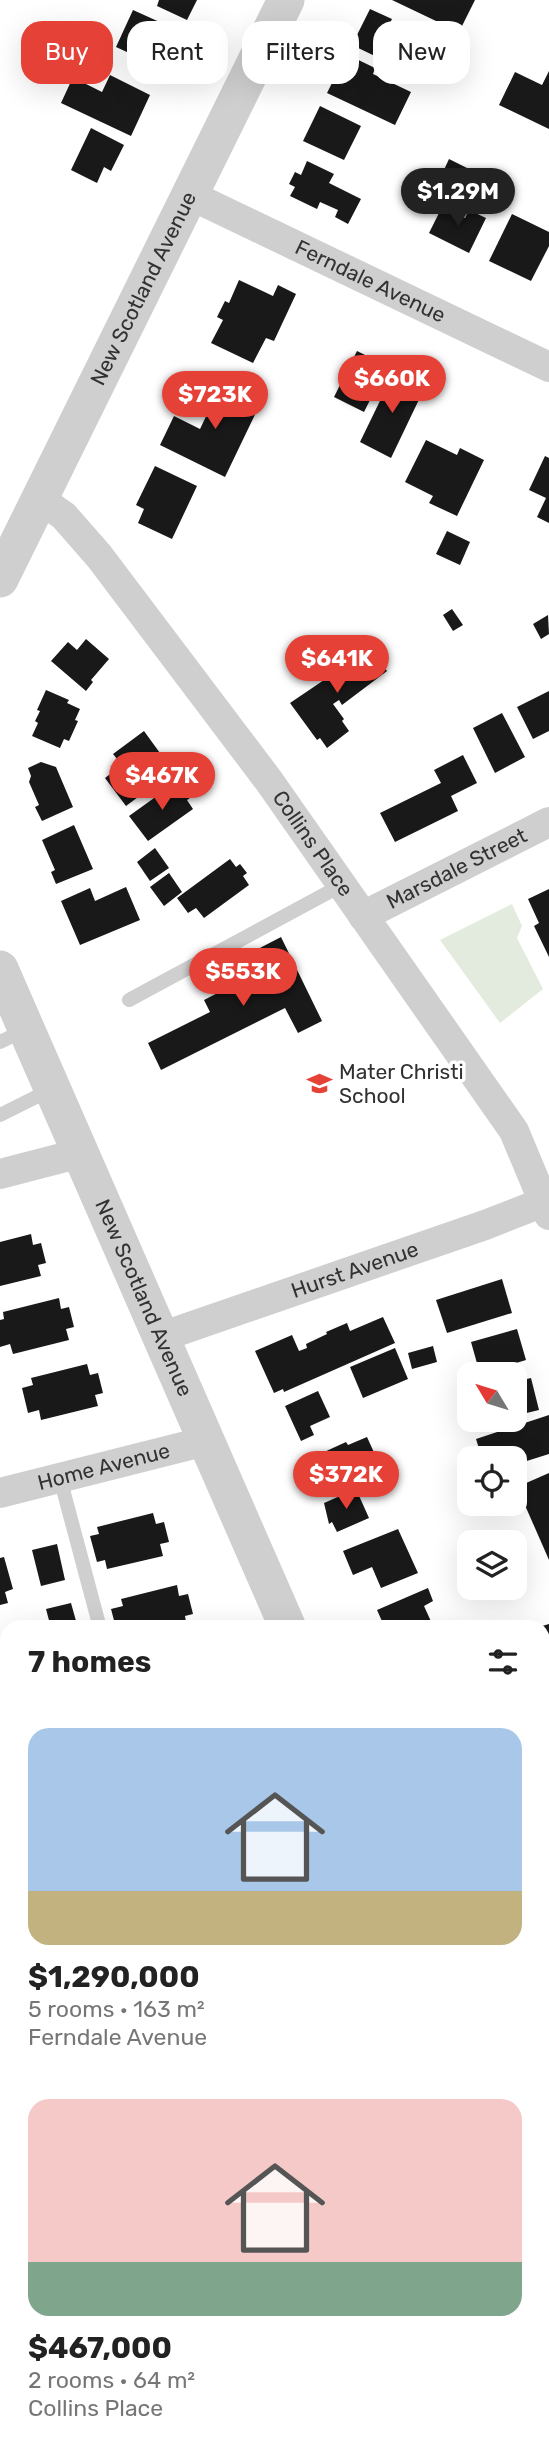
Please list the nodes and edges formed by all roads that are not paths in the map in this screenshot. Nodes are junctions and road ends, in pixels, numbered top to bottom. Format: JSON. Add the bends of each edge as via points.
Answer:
{"nodes":[{"id":1,"x":286,"y":0,"type":"edge"},
{"id":2,"x":190,"y":195,"type":"junction"},
{"id":3,"x":549,"y":368,"type":"edge"},
{"id":4,"x":40,"y":499,"type":"junction"},
{"id":5,"x":0,"y":579,"type":"edge"},
{"id":6,"x":549,"y":822,"type":"edge"},
{"id":7,"x":342,"y":885,"type":"junction"},
{"id":8,"x":363,"y":916,"type":"junction"},
{"id":9,"x":0,"y":968,"type":"edge"},
{"id":10,"x":129,"y":1000,"type":"dead end"},
{"id":11,"x":13,"y":1036,"type":"edge"},
{"id":12,"x":52,"y":1088,"type":"junction"},
{"id":13,"x":2,"y":1109,"type":"edge"},
{"id":14,"x":80,"y":1153,"type":"junction"},
{"id":15,"x":0,"y":1174,"type":"edge"},
{"id":16,"x":547,"y":1206,"type":"edge"},
{"id":17,"x":161,"y":1336,"type":"junction"},
{"id":18,"x":206,"y":1441,"type":"junction"},
{"id":19,"x":60,"y":1478,"type":"junction"},
{"id":20,"x":0,"y":1493,"type":"edge"},
{"id":21,"x":98,"y":1620,"type":"edge"},
{"id":22,"x":284,"y":1620,"type":"edge"}],
"edges":[{"from":1,"to":2,"type":"street","name":"New Scotland Avenue"},
{"from":2,"to":3,"type":"street","name":"Ferndale Avenue"},
{"from":2,"to":4,"type":"street","name":"New Scotland Avenue"},
{"from":4,"to":5,"type":"street","name":"New Scotland Avenue"},
{"from":4,"to":7,"type":"street","name":"Collins Place","via":[[64,516],[99,556]]},
{"from":6,"to":8,"type":"street","name":"Marsdale Street"},
{"from":7,"to":8,"type":"street","name":"Collins Place"},
{"from":7,"to":10,"type":"lane"},
{"from":8,"to":16,"type":"street","name":"Collins Place","via":[[514,1131]]},
{"from":9,"to":11,"type":"street","name":"New Scotland Avenue"},
{"from":11,"to":12,"type":"street","name":"New Scotland Avenue"},
{"from":12,"to":13,"type":"lane"},
{"from":12,"to":14,"type":"street","name":"New Scotland Avenue"},
{"from":14,"to":15,"type":"street"},
{"from":14,"to":17,"type":"street","name":"New Scotland Avenue"},
{"from":16,"to":17,"type":"street","name":"Hurst Avenue"},
{"from":17,"to":18,"type":"street","name":"New Scotland Avenue"},
{"from":18,"to":19,"type":"street","name":"Home Avenue"},
{"from":18,"to":22,"type":"street","name":"New Scotland Avenue"},
{"from":19,"to":20,"type":"street","name":"Home Avenue"},
{"from":19,"to":21,"type":"lane"}]}
